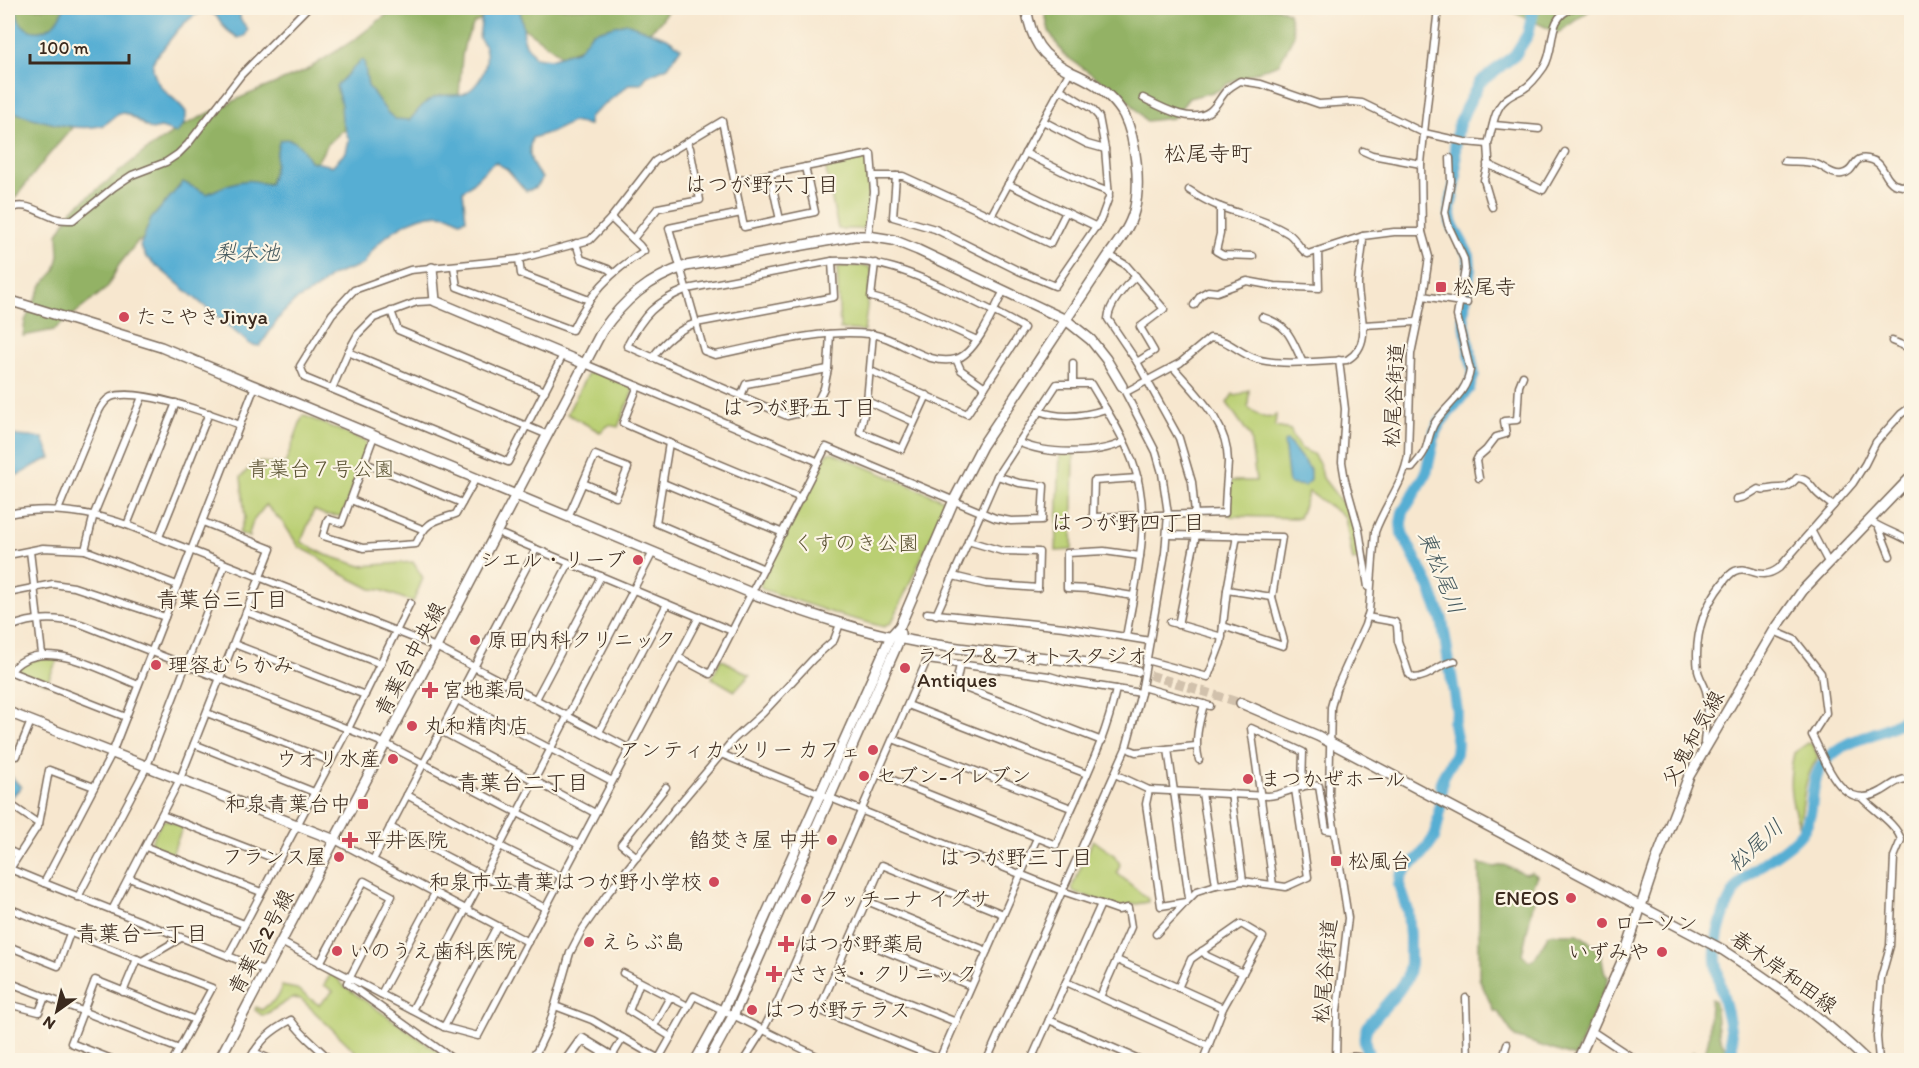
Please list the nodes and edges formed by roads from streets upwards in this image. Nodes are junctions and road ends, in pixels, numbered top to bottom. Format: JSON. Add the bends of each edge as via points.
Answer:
{"nodes":[{"id":1,"x":307,"y":8,"type":"edge"},
{"id":2,"x":1026,"y":8,"type":"edge"},
{"id":3,"x":1438,"y":8,"type":"edge"},
{"id":4,"x":1574,"y":8,"type":"edge"},
{"id":5,"x":1070,"y":71,"type":"junction"},
{"id":6,"x":1060,"y":89,"type":"junction"},
{"id":7,"x":1143,"y":98,"type":"dead end"},
{"id":8,"x":1043,"y":121,"type":"junction"},
{"id":9,"x":1494,"y":126,"type":"junction"},
{"id":10,"x":1539,"y":129,"type":"dead end"},
{"id":11,"x":1424,"y":133,"type":"junction"},
{"id":12,"x":687,"y":143,"type":"junction"},
{"id":13,"x":1488,"y":144,"type":"junction"},
{"id":14,"x":1105,"y":149,"type":"junction"},
{"id":15,"x":1363,"y":151,"type":"dead end"},
{"id":16,"x":1564,"y":152,"type":"dead end"},
{"id":17,"x":1025,"y":153,"type":"junction"},
{"id":18,"x":1450,"y":158,"type":"dead end"},
{"id":19,"x":1784,"y":161,"type":"dead end"},
{"id":20,"x":1421,"y":164,"type":"junction"},
{"id":21,"x":1487,"y":164,"type":"junction"},
{"id":22,"x":805,"y":167,"type":"junction"},
{"id":23,"x":770,"y":174,"type":"junction"},
{"id":24,"x":874,"y":176,"type":"junction"},
{"id":25,"x":896,"y":176,"type":"junction"},
{"id":26,"x":735,"y":181,"type":"junction"},
{"id":27,"x":1008,"y":184,"type":"junction"},
{"id":28,"x":1911,"y":188,"type":"edge"},
{"id":29,"x":1189,"y":190,"type":"dead end"},
{"id":30,"x":1109,"y":192,"type":"junction"},
{"id":31,"x":1220,"y":207,"type":"junction"},
{"id":32,"x":1492,"y":207,"type":"dead end"},
{"id":33,"x":8,"y":211,"type":"edge"},
{"id":34,"x":1066,"y":212,"type":"junction"},
{"id":35,"x":741,"y":213,"type":"junction"},
{"id":36,"x":991,"y":216,"type":"junction"},
{"id":37,"x":611,"y":218,"type":"junction"},
{"id":38,"x":780,"y":220,"type":"junction"},
{"id":39,"x":1097,"y":227,"type":"junction"},
{"id":40,"x":1422,"y":232,"type":"junction"},
{"id":41,"x":868,"y":236,"type":"junction"},
{"id":42,"x":1363,"y":236,"type":"junction"},
{"id":43,"x":633,"y":239,"type":"junction"},
{"id":44,"x":576,"y":243,"type":"junction"},
{"id":45,"x":1318,"y":252,"type":"junction"},
{"id":46,"x":1109,"y":255,"type":"junction"},
{"id":47,"x":1252,"y":256,"type":"dead end"},
{"id":48,"x":519,"y":259,"type":"junction"},
{"id":49,"x":832,"y":261,"type":"junction"},
{"id":50,"x":875,"y":263,"type":"junction"},
{"id":51,"x":454,"y":267,"type":"junction"},
{"id":52,"x":432,"y":268,"type":"junction"},
{"id":53,"x":680,"y":268,"type":"junction"},
{"id":54,"x":613,"y":273,"type":"junction"},
{"id":55,"x":1136,"y":276,"type":"junction"},
{"id":56,"x":687,"y":289,"type":"junction"},
{"id":57,"x":1004,"y":290,"type":"junction"},
{"id":58,"x":1423,"y":296,"type":"junction"},
{"id":59,"x":8,"y":300,"type":"edge"},
{"id":60,"x":589,"y":300,"type":"junction"},
{"id":61,"x":435,"y":301,"type":"junction"},
{"id":62,"x":1462,"y":302,"type":"junction"},
{"id":63,"x":1194,"y":305,"type":"dead end"},
{"id":64,"x":994,"y":310,"type":"junction"},
{"id":65,"x":392,"y":311,"type":"junction"},
{"id":66,"x":1262,"y":317,"type":"dead end"},
{"id":67,"x":1066,"y":320,"type":"junction"},
{"id":68,"x":1416,"y":322,"type":"junction"},
{"id":69,"x":696,"y":323,"type":"junction"},
{"id":70,"x":1363,"y":325,"type":"junction"},
{"id":71,"x":830,"y":334,"type":"junction"},
{"id":72,"x":873,"y":334,"type":"junction"},
{"id":73,"x":977,"y":340,"type":"junction"},
{"id":74,"x":1892,"y":341,"type":"dead end"},
{"id":75,"x":1911,"y":349,"type":"edge"},
{"id":76,"x":348,"y":352,"type":"junction"},
{"id":77,"x":563,"y":355,"type":"junction"},
{"id":78,"x":652,"y":358,"type":"junction"},
{"id":79,"x":956,"y":359,"type":"junction"},
{"id":80,"x":1339,"y":360,"type":"junction"},
{"id":81,"x":1137,"y":362,"type":"junction"},
{"id":82,"x":1302,"y":362,"type":"junction"},
{"id":83,"x":1073,"y":363,"type":"dead end"},
{"id":84,"x":585,"y":364,"type":"junction"},
{"id":85,"x":1173,"y":367,"type":"junction"},
{"id":86,"x":828,"y":369,"type":"junction"},
{"id":87,"x":871,"y":371,"type":"junction"},
{"id":88,"x":1523,"y":376,"type":"dead end"},
{"id":89,"x":1147,"y":381,"type":"junction"},
{"id":90,"x":1073,"y":384,"type":"junction"},
{"id":91,"x":255,"y":386,"type":"junction"},
{"id":92,"x":638,"y":386,"type":"junction"},
{"id":93,"x":986,"y":387,"type":"junction"},
{"id":94,"x":332,"y":389,"type":"junction"},
{"id":95,"x":1124,"y":389,"type":"junction"},
{"id":96,"x":545,"y":391,"type":"junction"},
{"id":97,"x":927,"y":395,"type":"junction"},
{"id":98,"x":741,"y":396,"type":"junction"},
{"id":99,"x":142,"y":397,"type":"junction"},
{"id":100,"x":867,"y":401,"type":"junction"},
{"id":101,"x":176,"y":403,"type":"junction"},
{"id":102,"x":1911,"y":406,"type":"edge"},
{"id":103,"x":1106,"y":409,"type":"junction"},
{"id":104,"x":1040,"y":411,"type":"junction"},
{"id":105,"x":209,"y":413,"type":"junction"},
{"id":106,"x":914,"y":422,"type":"junction"},
{"id":107,"x":240,"y":425,"type":"junction"},
{"id":108,"x":526,"y":426,"type":"junction"},
{"id":109,"x":548,"y":435,"type":"junction"},
{"id":110,"x":374,"y":436,"type":"junction"},
{"id":111,"x":1018,"y":442,"type":"junction"},
{"id":112,"x":1124,"y":442,"type":"junction"},
{"id":113,"x":669,"y":443,"type":"junction"},
{"id":114,"x":819,"y":462,"type":"junction"},
{"id":115,"x":365,"y":463,"type":"junction"},
{"id":116,"x":1406,"y":468,"type":"junction"},
{"id":117,"x":997,"y":476,"type":"junction"},
{"id":118,"x":1911,"y":476,"type":"edge"},
{"id":119,"x":476,"y":478,"type":"junction"},
{"id":120,"x":1138,"y":478,"type":"junction"},
{"id":121,"x":1479,"y":478,"type":"dead end"},
{"id":122,"x":583,"y":483,"type":"junction"},
{"id":123,"x":663,"y":483,"type":"junction"},
{"id":124,"x":516,"y":495,"type":"junction"},
{"id":125,"x":801,"y":498,"type":"junction"},
{"id":126,"x":1736,"y":499,"type":"dead end"},
{"id":127,"x":351,"y":500,"type":"junction"},
{"id":128,"x":954,"y":500,"type":"junction"},
{"id":129,"x":462,"y":503,"type":"junction"},
{"id":130,"x":1833,"y":506,"type":"junction"},
{"id":131,"x":58,"y":510,"type":"junction"},
{"id":132,"x":980,"y":512,"type":"junction"},
{"id":133,"x":8,"y":514,"type":"edge"},
{"id":134,"x":94,"y":514,"type":"junction"},
{"id":135,"x":1194,"y":514,"type":"junction"},
{"id":136,"x":1168,"y":515,"type":"junction"},
{"id":137,"x":1142,"y":516,"type":"junction"},
{"id":138,"x":568,"y":517,"type":"junction"},
{"id":139,"x":1869,"y":520,"type":"junction"},
{"id":140,"x":202,"y":522,"type":"junction"},
{"id":141,"x":127,"y":525,"type":"junction"},
{"id":142,"x":1878,"y":527,"type":"junction"},
{"id":143,"x":422,"y":529,"type":"junction"},
{"id":144,"x":1811,"y":530,"type":"junction"},
{"id":145,"x":783,"y":533,"type":"junction"},
{"id":146,"x":503,"y":535,"type":"dead end"},
{"id":147,"x":1167,"y":535,"type":"junction"},
{"id":148,"x":1196,"y":535,"type":"junction"},
{"id":149,"x":159,"y":537,"type":"junction"},
{"id":150,"x":1237,"y":537,"type":"junction"},
{"id":151,"x":968,"y":541,"type":"junction"},
{"id":152,"x":1911,"y":543,"type":"edge"},
{"id":153,"x":536,"y":549,"type":"junction"},
{"id":154,"x":85,"y":550,"type":"junction"},
{"id":155,"x":30,"y":551,"type":"junction"},
{"id":156,"x":191,"y":551,"type":"junction"},
{"id":157,"x":653,"y":552,"type":"junction"},
{"id":158,"x":8,"y":555,"type":"edge"},
{"id":159,"x":1140,"y":556,"type":"junction"},
{"id":160,"x":1890,"y":556,"type":"dead end"},
{"id":161,"x":1828,"y":562,"type":"junction"},
{"id":162,"x":569,"y":563,"type":"junction"},
{"id":163,"x":225,"y":564,"type":"junction"},
{"id":164,"x":764,"y":569,"type":"junction"},
{"id":165,"x":601,"y":576,"type":"junction"},
{"id":166,"x":953,"y":576,"type":"junction"},
{"id":167,"x":260,"y":578,"type":"junction"},
{"id":168,"x":177,"y":585,"type":"junction"},
{"id":169,"x":34,"y":587,"type":"junction"},
{"id":170,"x":634,"y":590,"type":"junction"},
{"id":171,"x":1227,"y":590,"type":"junction"},
{"id":172,"x":8,"y":593,"type":"edge"},
{"id":173,"x":751,"y":593,"type":"junction"},
{"id":174,"x":1133,"y":596,"type":"junction"},
{"id":175,"x":1370,"y":596,"type":"junction"},
{"id":176,"x":1272,"y":597,"type":"junction"},
{"id":177,"x":410,"y":603,"type":"dead end"},
{"id":178,"x":667,"y":603,"type":"junction"},
{"id":179,"x":246,"y":612,"type":"junction"},
{"id":180,"x":927,"y":613,"type":"dead end"},
{"id":181,"x":936,"y":615,"type":"junction"},
{"id":182,"x":165,"y":617,"type":"junction"},
{"id":183,"x":699,"y":617,"type":"junction"},
{"id":184,"x":1367,"y":617,"type":"junction"},
{"id":185,"x":38,"y":619,"type":"junction"},
{"id":186,"x":1170,"y":622,"type":"dead end"},
{"id":187,"x":840,"y":624,"type":"junction"},
{"id":188,"x":1178,"y":625,"type":"junction"},
{"id":189,"x":1223,"y":626,"type":"junction"},
{"id":190,"x":8,"y":628,"type":"edge"},
{"id":191,"x":398,"y":631,"type":"junction"},
{"id":192,"x":732,"y":631,"type":"junction"},
{"id":193,"x":1774,"y":631,"type":"junction"},
{"id":194,"x":895,"y":637,"type":"junction"},
{"id":195,"x":1126,"y":637,"type":"junction"},
{"id":196,"x":1222,"y":637,"type":"junction"},
{"id":197,"x":1150,"y":641,"type":"junction"},
{"id":198,"x":234,"y":644,"type":"junction"},
{"id":199,"x":436,"y":647,"type":"junction"},
{"id":200,"x":152,"y":652,"type":"junction"},
{"id":201,"x":42,"y":654,"type":"junction"},
{"id":202,"x":678,"y":657,"type":"junction"},
{"id":203,"x":1146,"y":660,"type":"junction"},
{"id":204,"x":1455,"y":661,"type":"dead end"},
{"id":205,"x":381,"y":664,"type":"junction"},
{"id":206,"x":186,"y":665,"type":"junction"},
{"id":207,"x":960,"y":665,"type":"junction"},
{"id":208,"x":475,"y":666,"type":"junction"},
{"id":209,"x":9,"y":671,"type":"edge"},
{"id":210,"x":1137,"y":671,"type":"tunnel mouth"},
{"id":211,"x":220,"y":678,"type":"junction"},
{"id":212,"x":506,"y":683,"type":"junction"},
{"id":213,"x":138,"y":685,"type":"junction"},
{"id":214,"x":1116,"y":689,"type":"junction"},
{"id":215,"x":1141,"y":690,"type":"junction"},
{"id":216,"x":365,"y":695,"type":"junction"},
{"id":217,"x":536,"y":699,"type":"junction"},
{"id":218,"x":457,"y":700,"type":"junction"},
{"id":219,"x":1241,"y":703,"type":"tunnel mouth"},
{"id":220,"x":908,"y":705,"type":"junction"},
{"id":221,"x":8,"y":712,"type":"edge"},
{"id":222,"x":207,"y":713,"type":"junction"},
{"id":223,"x":568,"y":716,"type":"junction"},
{"id":224,"x":126,"y":717,"type":"junction"},
{"id":225,"x":31,"y":721,"type":"junction"},
{"id":226,"x":348,"y":729,"type":"junction"},
{"id":227,"x":441,"y":731,"type":"junction"},
{"id":228,"x":599,"y":732,"type":"junction"},
{"id":229,"x":893,"y":739,"type":"junction"},
{"id":230,"x":1102,"y":741,"type":"junction"},
{"id":231,"x":1329,"y":742,"type":"junction"},
{"id":232,"x":194,"y":744,"type":"junction"},
{"id":233,"x":386,"y":744,"type":"junction"},
{"id":234,"x":1196,"y":746,"type":"junction"},
{"id":235,"x":1707,"y":747,"type":"junction"},
{"id":236,"x":551,"y":749,"type":"junction"},
{"id":237,"x":630,"y":749,"type":"junction"},
{"id":238,"x":1168,"y":749,"type":"junction"},
{"id":239,"x":1131,"y":750,"type":"dead end"},
{"id":240,"x":8,"y":753,"type":"edge"},
{"id":241,"x":112,"y":753,"type":"junction"},
{"id":242,"x":722,"y":754,"type":"junction"},
{"id":243,"x":1199,"y":760,"type":"dead end"},
{"id":244,"x":330,"y":761,"type":"junction"},
{"id":245,"x":424,"y":764,"type":"junction"},
{"id":246,"x":147,"y":766,"type":"junction"},
{"id":247,"x":878,"y":774,"type":"junction"},
{"id":248,"x":1087,"y":774,"type":"junction"},
{"id":249,"x":1115,"y":774,"type":"junction"},
{"id":250,"x":180,"y":779,"type":"junction"},
{"id":251,"x":1911,"y":780,"type":"edge"},
{"id":252,"x":534,"y":781,"type":"junction"},
{"id":253,"x":612,"y":781,"type":"junction"},
{"id":254,"x":94,"y":787,"type":"junction"},
{"id":255,"x":666,"y":787,"type":"dead end"},
{"id":256,"x":1299,"y":788,"type":"junction"},
{"id":257,"x":1149,"y":790,"type":"junction"},
{"id":258,"x":1173,"y":790,"type":"junction"},
{"id":259,"x":314,"y":792,"type":"junction"},
{"id":260,"x":1202,"y":793,"type":"junction"},
{"id":261,"x":820,"y":794,"type":"junction"},
{"id":262,"x":1231,"y":794,"type":"junction"},
{"id":263,"x":407,"y":795,"type":"junction"},
{"id":264,"x":1261,"y":795,"type":"junction"},
{"id":265,"x":1861,"y":797,"type":"junction"},
{"id":266,"x":830,"y":798,"type":"junction"},
{"id":267,"x":11,"y":805,"type":"dead end"},
{"id":268,"x":1071,"y":808,"type":"junction"},
{"id":269,"x":861,"y":811,"type":"junction"},
{"id":270,"x":517,"y":813,"type":"junction"},
{"id":271,"x":595,"y":813,"type":"junction"},
{"id":272,"x":162,"y":815,"type":"junction"},
{"id":273,"x":39,"y":824,"type":"junction"},
{"id":274,"x":297,"y":825,"type":"junction"},
{"id":275,"x":390,"y":827,"type":"junction"},
{"id":276,"x":1334,"y":831,"type":"junction"},
{"id":277,"x":1037,"y":838,"type":"junction"},
{"id":278,"x":335,"y":840,"type":"junction"},
{"id":279,"x":579,"y":845,"type":"junction"},
{"id":280,"x":500,"y":846,"type":"junction"},
{"id":281,"x":146,"y":847,"type":"junction"},
{"id":282,"x":8,"y":850,"type":"edge"},
{"id":283,"x":18,"y":855,"type":"junction"},
{"id":284,"x":637,"y":857,"type":"junction"},
{"id":285,"x":278,"y":860,"type":"junction"},
{"id":286,"x":373,"y":860,"type":"junction"},
{"id":287,"x":9,"y":871,"type":"edge"},
{"id":288,"x":1022,"y":875,"type":"junction"},
{"id":289,"x":484,"y":877,"type":"junction"},
{"id":290,"x":562,"y":877,"type":"junction"},
{"id":291,"x":129,"y":878,"type":"junction"},
{"id":292,"x":1244,"y":881,"type":"junction"},
{"id":293,"x":44,"y":883,"type":"junction"},
{"id":294,"x":1216,"y":885,"type":"junction"},
{"id":295,"x":1273,"y":885,"type":"junction"},
{"id":296,"x":1062,"y":891,"type":"junction"},
{"id":297,"x":261,"y":892,"type":"junction"},
{"id":298,"x":435,"y":893,"type":"junction"},
{"id":299,"x":78,"y":897,"type":"junction"},
{"id":300,"x":1187,"y":900,"type":"junction"},
{"id":301,"x":867,"y":901,"type":"junction"},
{"id":302,"x":1101,"y":904,"type":"junction"},
{"id":303,"x":1642,"y":906,"type":"junction"},
{"id":304,"x":8,"y":908,"type":"edge"},
{"id":305,"x":545,"y":908,"type":"junction"},
{"id":306,"x":466,"y":909,"type":"junction"},
{"id":307,"x":112,"y":910,"type":"junction"},
{"id":308,"x":1003,"y":914,"type":"junction"},
{"id":309,"x":244,"y":924,"type":"junction"},
{"id":310,"x":497,"y":926,"type":"junction"},
{"id":311,"x":70,"y":933,"type":"junction"},
{"id":312,"x":1156,"y":934,"type":"dead end"},
{"id":313,"x":851,"y":937,"type":"junction"},
{"id":314,"x":181,"y":938,"type":"junction"},
{"id":315,"x":281,"y":942,"type":"junction"},
{"id":316,"x":528,"y":942,"type":"junction"},
{"id":317,"x":8,"y":947,"type":"edge"},
{"id":318,"x":987,"y":951,"type":"junction"},
{"id":319,"x":1202,"y":951,"type":"junction"},
{"id":320,"x":228,"y":956,"type":"junction"},
{"id":321,"x":139,"y":960,"type":"junction"},
{"id":322,"x":1116,"y":960,"type":"junction"},
{"id":323,"x":320,"y":963,"type":"junction"},
{"id":324,"x":266,"y":971,"type":"junction"},
{"id":325,"x":1243,"y":972,"type":"junction"},
{"id":326,"x":623,"y":973,"type":"dead end"},
{"id":327,"x":835,"y":973,"type":"junction"},
{"id":328,"x":348,"y":978,"type":"junction"},
{"id":329,"x":8,"y":982,"type":"edge"},
{"id":330,"x":640,"y":982,"type":"junction"},
{"id":331,"x":1066,"y":982,"type":"junction"},
{"id":332,"x":971,"y":986,"type":"junction"},
{"id":333,"x":1178,"y":988,"type":"junction"},
{"id":334,"x":123,"y":992,"type":"junction"},
{"id":335,"x":381,"y":994,"type":"junction"},
{"id":336,"x":45,"y":997,"type":"junction"},
{"id":337,"x":670,"y":997,"type":"junction"},
{"id":338,"x":1100,"y":997,"type":"junction"},
{"id":339,"x":1466,"y":998,"type":"dead end"},
{"id":340,"x":8,"y":1004,"type":"edge"},
{"id":341,"x":684,"y":1004,"type":"dead end"},
{"id":342,"x":555,"y":1006,"type":"junction"},
{"id":343,"x":1223,"y":1008,"type":"junction"},
{"id":344,"x":412,"y":1010,"type":"junction"},
{"id":345,"x":723,"y":1011,"type":"junction"},
{"id":346,"x":82,"y":1012,"type":"junction"},
{"id":347,"x":733,"y":1016,"type":"junction"},
{"id":348,"x":195,"y":1020,"type":"junction"},
{"id":349,"x":1049,"y":1020,"type":"junction"},
{"id":350,"x":956,"y":1022,"type":"junction"},
{"id":351,"x":654,"y":1026,"type":"junction"},
{"id":352,"x":444,"y":1028,"type":"junction"},
{"id":353,"x":763,"y":1030,"type":"junction"},
{"id":354,"x":1592,"y":1031,"type":"junction"},
{"id":355,"x":671,"y":1037,"type":"junction"},
{"id":356,"x":623,"y":1038,"type":"junction"},
{"id":357,"x":1507,"y":1044,"type":"dead end"},
{"id":358,"x":1209,"y":1046,"type":"junction"},
{"id":359,"x":179,"y":1049,"type":"junction"},
{"id":360,"x":254,"y":1052,"type":"junction"},
{"id":361,"x":611,"y":1059,"type":"edge"},
{"id":362,"x":1032,"y":1059,"type":"edge"},
{"id":363,"x":114,"y":1060,"type":"edge"},
{"id":364,"x":173,"y":1060,"type":"edge"},
{"id":365,"x":219,"y":1060,"type":"edge"},
{"id":366,"x":249,"y":1060,"type":"edge"},
{"id":367,"x":272,"y":1060,"type":"edge"},
{"id":368,"x":330,"y":1060,"type":"edge"},
{"id":369,"x":454,"y":1060,"type":"edge"},
{"id":370,"x":529,"y":1060,"type":"edge"},
{"id":371,"x":567,"y":1060,"type":"edge"},
{"id":372,"x":659,"y":1060,"type":"edge"},
{"id":373,"x":696,"y":1060,"type":"edge"},
{"id":374,"x":709,"y":1060,"type":"edge"},
{"id":375,"x":744,"y":1060,"type":"edge"},
{"id":376,"x":825,"y":1060,"type":"edge"},
{"id":377,"x":939,"y":1060,"type":"edge"},
{"id":378,"x":987,"y":1060,"type":"edge"},
{"id":379,"x":1041,"y":1060,"type":"edge"},
{"id":380,"x":1141,"y":1060,"type":"edge"},
{"id":381,"x":1203,"y":1060,"type":"edge"},
{"id":382,"x":1336,"y":1060,"type":"edge"},
{"id":383,"x":1341,"y":1060,"type":"edge"},
{"id":384,"x":1371,"y":1060,"type":"edge"},
{"id":385,"x":1468,"y":1060,"type":"edge"},
{"id":386,"x":1502,"y":1060,"type":"edge"},
{"id":387,"x":1578,"y":1060,"type":"edge"},
{"id":388,"x":1636,"y":1060,"type":"edge"},
{"id":389,"x":1866,"y":1060,"type":"edge"},
{"id":390,"x":1879,"y":1060,"type":"edge"}],
"edges":[{"from":1,"to":33,"type":"street","via":[[241,75],[178,154],[132,175],[73,220],[57,219],[21,206]]},
{"from":2,"to":5,"type":"street","via":[[1031,34],[1047,56]]},
{"from":3,"to":11,"type":"street","name":"松尾谷街道"},
{"from":4,"to":9,"type":"street","via":[[1567,10],[1552,27],[1551,53],[1544,66],[1529,86],[1504,100]]},
{"from":5,"to":6,"type":"street"},
{"from":5,"to":46,"type":"street","via":[[1096,85],[1114,102],[1124,115],[1132,141],[1137,199],[1128,226]]},
{"from":6,"to":8,"type":"street"},
{"from":6,"to":14,"type":"street","via":[[1099,117]]},
{"from":7,"to":11,"type":"street","via":[[1177,112],[1202,115],[1240,81],[1319,104],[1362,103]]},
{"from":8,"to":14,"type":"street"},
{"from":8,"to":17,"type":"street"},
{"from":9,"to":10,"type":"street"},
{"from":9,"to":13,"type":"street"},
{"from":11,"to":13,"type":"street"},
{"from":11,"to":20,"type":"street","name":"松尾谷街道"},
{"from":12,"to":26,"type":"street","via":[[722,121]]},
{"from":12,"to":37,"type":"street","via":[[655,161]]},
{"from":12,"to":43,"type":"street","via":[[700,200],[658,208]]},
{"from":13,"to":21,"type":"street"},
{"from":14,"to":30,"type":"street"},
{"from":15,"to":20,"type":"street"},
{"from":16,"to":21,"type":"street","via":[[1543,190]]},
{"from":17,"to":27,"type":"street"},
{"from":17,"to":30,"type":"street"},
{"from":18,"to":62,"type":"street","via":[[1451,181],[1445,212],[1464,259]]},
{"from":19,"to":28,"type":"street","via":[[1817,164],[1842,174],[1857,160],[1870,159],[1882,166],[1894,184]]},
{"from":20,"to":40,"type":"street","name":"松尾谷街道"},
{"from":21,"to":32,"type":"street","via":[[1484,180]]},
{"from":22,"to":23,"type":"street"},
{"from":22,"to":24,"type":"street","via":[[871,154]]},
{"from":22,"to":38,"type":"street","via":[[815,212]]},
{"from":23,"to":26,"type":"street"},
{"from":23,"to":38,"type":"street"},
{"from":24,"to":25,"type":"street"},
{"from":24,"to":41,"type":"street"},
{"from":25,"to":36,"type":"street"},
{"from":25,"to":39,"type":"street","via":[[892,217],[935,230],[1055,286]]},
{"from":26,"to":35,"type":"street"},
{"from":27,"to":34,"type":"street"},
{"from":27,"to":36,"type":"street"},
{"from":29,"to":31,"type":"street"},
{"from":30,"to":39,"type":"street"},
{"from":31,"to":45,"type":"street","via":[[1252,216],[1289,235],[1308,254]]},
{"from":31,"to":47,"type":"street","via":[[1216,251]]},
{"from":34,"to":36,"type":"street","via":[[1050,244]]},
{"from":34,"to":39,"type":"street"},
{"from":35,"to":38,"type":"street","via":[[744,227]]},
{"from":35,"to":53,"type":"street","via":[[669,228]]},
{"from":37,"to":43,"type":"street"},
{"from":37,"to":44,"type":"street","via":[[590,240]]},
{"from":40,"to":42,"type":"street"},
{"from":40,"to":58,"type":"street","name":"松尾谷街道","via":[[1429,257]]},
{"from":41,"to":53,"type":"street","name":"青葉台中央線","via":[[834,238]]},
{"from":41,"to":57,"type":"street","name":"青葉台中央線","via":[[893,240]]},
{"from":42,"to":45,"type":"street"},
{"from":42,"to":70,"type":"street","via":[[1358,281]]},
{"from":43,"to":54,"type":"street","via":[[644,251]]},
{"from":44,"to":48,"type":"street"},
{"from":44,"to":54,"type":"street","via":[[581,258]]},
{"from":45,"to":63,"type":"street","via":[[1319,288],[1248,281],[1217,292],[1208,291]]},
{"from":46,"to":55,"type":"street"},
{"from":46,"to":67,"type":"street"},
{"from":48,"to":51,"type":"street"},
{"from":48,"to":60,"type":"street","via":[[521,274]]},
{"from":49,"to":50,"type":"street"},
{"from":49,"to":56,"type":"street"},
{"from":49,"to":69,"type":"street","via":[[834,297]]},
{"from":50,"to":64,"type":"street","via":[[903,269]]},
{"from":50,"to":73,"type":"street","via":[[871,297],[900,305]]},
{"from":51,"to":52,"type":"street"},
{"from":51,"to":60,"type":"street","via":[[457,286],[572,330]]},
{"from":52,"to":61,"type":"street"},
{"from":52,"to":94,"type":"street","via":[[410,270],[354,290],[332,314],[300,366],[305,378]]},
{"from":53,"to":56,"type":"street"},
{"from":53,"to":84,"type":"street","name":"青葉台中央線","via":[[647,283],[628,299],[602,331]]},
{"from":54,"to":60,"type":"street"},
{"from":55,"to":81,"type":"street","via":[[1108,315]]},
{"from":55,"to":81,"type":"street","via":[[1164,309],[1140,327],[1154,351]]},
{"from":56,"to":69,"type":"street"},
{"from":56,"to":78,"type":"street","via":[[645,315],[627,346]]},
{"from":57,"to":64,"type":"street"},
{"from":57,"to":67,"type":"street","name":"青葉台中央線"},
{"from":58,"to":62,"type":"street"},
{"from":58,"to":68,"type":"street","name":"松尾谷街道"},
{"from":59,"to":91,"type":"street","via":[[161,347]]},
{"from":61,"to":65,"type":"street","via":[[417,302]]},
{"from":61,"to":77,"type":"street"},
{"from":62,"to":116,"type":"street","via":[[1457,316],[1469,378],[1435,422],[1420,458],[1412,468]]},
{"from":64,"to":73,"type":"street"},
{"from":64,"to":93,"type":"street","via":[[1024,328]]},
{"from":65,"to":76,"type":"street","via":[[374,318]]},
{"from":65,"to":96,"type":"street","via":[[398,330]]},
{"from":66,"to":82,"type":"street","via":[[1278,321]]},
{"from":67,"to":95,"type":"street","name":"青葉台中央線","via":[[1091,340]]},
{"from":67,"to":128,"type":"street","via":[[990,432]]},
{"from":68,"to":70,"type":"street"},
{"from":68,"to":116,"type":"street","name":"松尾谷街道"},
{"from":69,"to":71,"type":"street","via":[[704,351],[715,354]]},
{"from":69,"to":78,"type":"street","via":[[667,340]]},
{"from":70,"to":80,"type":"street","via":[[1359,350],[1347,360]]},
{"from":71,"to":72,"type":"street"},
{"from":71,"to":86,"type":"street"},
{"from":72,"to":79,"type":"street","via":[[940,361]]},
{"from":72,"to":87,"type":"street"},
{"from":73,"to":79,"type":"street","via":[[967,354]]},
{"from":74,"to":75,"type":"street"},
{"from":76,"to":94,"type":"street"},
{"from":76,"to":108,"type":"street"},
{"from":77,"to":84,"type":"street"},
{"from":77,"to":96,"type":"street"},
{"from":78,"to":98,"type":"street"},
{"from":79,"to":93,"type":"street","via":[[961,370]]},
{"from":80,"to":82,"type":"street"},
{"from":80,"to":175,"type":"street","via":[[1345,409],[1342,462]]},
{"from":81,"to":89,"type":"street"},
{"from":82,"to":85,"type":"street","via":[[1263,361],[1226,341],[1210,338]]},
{"from":83,"to":90,"type":"street"},
{"from":84,"to":92,"type":"street"},
{"from":84,"to":109,"type":"street","name":"青葉台中央線"},
{"from":85,"to":89,"type":"street"},
{"from":85,"to":135,"type":"street","via":[[1213,414],[1227,452],[1225,513]]},
{"from":86,"to":98,"type":"street","via":[[746,384]]},
{"from":86,"to":98,"type":"street","via":[[813,410],[787,416]]},
{"from":87,"to":97,"type":"street"},
{"from":87,"to":100,"type":"street"},
{"from":88,"to":121,"type":"street","via":[[1517,420],[1504,421],[1506,434],[1496,437],[1478,457]]},
{"from":89,"to":95,"type":"street"},
{"from":89,"to":135,"type":"street","via":[[1183,448],[1192,482]]},
{"from":90,"to":103,"type":"street","via":[[1091,384]]},
{"from":90,"to":104,"type":"street","via":[[1057,384]]},
{"from":91,"to":107,"type":"street"},
{"from":91,"to":110,"type":"street"},
{"from":92,"to":113,"type":"street","via":[[623,423]]},
{"from":92,"to":114,"type":"street"},
{"from":93,"to":97,"type":"street","via":[[967,414]]},
{"from":94,"to":108,"type":"street","via":[[508,462]]},
{"from":95,"to":136,"type":"street","via":[[1156,452]]},
{"from":96,"to":108,"type":"street"},
{"from":97,"to":106,"type":"street"},
{"from":99,"to":101,"type":"street"},
{"from":99,"to":131,"type":"street","via":[[112,397],[104,403]]},
{"from":99,"to":134,"type":"street"},
{"from":100,"to":106,"type":"street"},
{"from":100,"to":106,"type":"street","via":[[860,432],[902,449]]},
{"from":101,"to":105,"type":"street"},
{"from":101,"to":141,"type":"street"},
{"from":102,"to":130,"type":"street","via":[[1876,442],[1859,474]]},
{"from":103,"to":104,"type":"street","via":[[1072,416]]},
{"from":103,"to":112,"type":"street"},
{"from":104,"to":111,"type":"street"},
{"from":105,"to":107,"type":"street"},
{"from":105,"to":149,"type":"street"},
{"from":107,"to":140,"type":"street"},
{"from":108,"to":109,"type":"street"},
{"from":109,"to":124,"type":"street","name":"青葉台中央線"},
{"from":110,"to":115,"type":"street"},
{"from":110,"to":119,"type":"street"},
{"from":111,"to":112,"type":"street","via":[[1054,451],[1097,450]]},
{"from":111,"to":117,"type":"street"},
{"from":112,"to":120,"type":"street"},
{"from":113,"to":123,"type":"street"},
{"from":113,"to":125,"type":"street"},
{"from":114,"to":125,"type":"street"},
{"from":114,"to":128,"type":"street","via":[[826,447]]},
{"from":115,"to":127,"type":"street"},
{"from":115,"to":129,"type":"street"},
{"from":116,"to":175,"type":"street","name":"松尾谷街道","via":[[1375,532]]},
{"from":117,"to":132,"type":"street"},
{"from":117,"to":132,"type":"street","via":[[1044,486],[1042,520],[1011,521]]},
{"from":118,"to":139,"type":"street","name":"父鬼和気線"},
{"from":119,"to":124,"type":"street"},
{"from":119,"to":129,"type":"street"},
{"from":120,"to":137,"type":"street"},
{"from":120,"to":137,"type":"street","via":[[1094,481],[1093,517]]},
{"from":122,"to":122,"type":"street","via":[[595,454],[628,468],[616,497]]},
{"from":122,"to":138,"type":"street"},
{"from":123,"to":145,"type":"street"},
{"from":123,"to":164,"type":"street","via":[[656,523]]},
{"from":124,"to":138,"type":"street"},
{"from":124,"to":199,"type":"street","name":"青葉台中央線"},
{"from":125,"to":145,"type":"street"},
{"from":126,"to":130,"type":"street","via":[[1758,489],[1785,489],[1797,478],[1810,483]]},
{"from":127,"to":143,"type":"street"},
{"from":127,"to":143,"type":"street","via":[[342,523],[328,519],[323,536],[363,548],[416,544]]},
{"from":128,"to":132,"type":"street"},
{"from":128,"to":194,"type":"street"},
{"from":129,"to":143,"type":"street","via":[[456,514],[432,521]]},
{"from":130,"to":144,"type":"street"},
{"from":131,"to":133,"type":"street"},
{"from":131,"to":134,"type":"street"},
{"from":132,"to":151,"type":"street"},
{"from":134,"to":141,"type":"street"},
{"from":134,"to":154,"type":"street"},
{"from":135,"to":136,"type":"street"},
{"from":136,"to":137,"type":"street"},
{"from":136,"to":147,"type":"street"},
{"from":137,"to":159,"type":"street"},
{"from":138,"to":157,"type":"street"},
{"from":139,"to":142,"type":"street"},
{"from":139,"to":161,"type":"street","name":"父鬼和気線"},
{"from":140,"to":156,"type":"street"},
{"from":140,"to":167,"type":"street","via":[[271,549]]},
{"from":141,"to":149,"type":"street"},
{"from":142,"to":152,"type":"street"},
{"from":142,"to":160,"type":"street"},
{"from":144,"to":161,"type":"street"},
{"from":144,"to":235,"type":"street","via":[[1771,574],[1735,571],[1710,600],[1702,617],[1697,660],[1707,691]]},
{"from":145,"to":164,"type":"street"},
{"from":146,"to":153,"type":"street"},
{"from":147,"to":148,"type":"street"},
{"from":147,"to":197,"type":"street"},
{"from":148,"to":150,"type":"street"},
{"from":148,"to":188,"type":"street"},
{"from":149,"to":156,"type":"street"},
{"from":150,"to":171,"type":"street"},
{"from":150,"to":176,"type":"street","via":[[1284,537]]},
{"from":151,"to":166,"type":"street"},
{"from":151,"to":166,"type":"street","via":[[1002,552],[1039,552],[1038,588],[986,584]]},
{"from":153,"to":162,"type":"street"},
{"from":153,"to":208,"type":"street"},
{"from":154,"to":155,"type":"street"},
{"from":154,"to":168,"type":"street"},
{"from":155,"to":158,"type":"street"},
{"from":155,"to":169,"type":"street"},
{"from":156,"to":163,"type":"street"},
{"from":156,"to":168,"type":"street"},
{"from":157,"to":170,"type":"street"},
{"from":157,"to":173,"type":"street"},
{"from":159,"to":174,"type":"street"},
{"from":159,"to":174,"type":"street","via":[[1104,551],[1067,553],[1067,588]]},
{"from":161,"to":193,"type":"street","name":"父鬼和気線"},
{"from":162,"to":165,"type":"street"},
{"from":162,"to":212,"type":"street"},
{"from":163,"to":167,"type":"street"},
{"from":163,"to":206,"type":"street"},
{"from":164,"to":173,"type":"street"},
{"from":165,"to":170,"type":"street"},
{"from":165,"to":217,"type":"street"},
{"from":166,"to":181,"type":"street"},
{"from":167,"to":179,"type":"street"},
{"from":167,"to":191,"type":"street"},
{"from":168,"to":182,"type":"street"},
{"from":169,"to":172,"type":"street"},
{"from":169,"to":182,"type":"street","via":[[74,586]]},
{"from":169,"to":185,"type":"street"},
{"from":170,"to":178,"type":"street"},
{"from":170,"to":223,"type":"street"},
{"from":171,"to":176,"type":"street"},
{"from":171,"to":189,"type":"street"},
{"from":173,"to":187,"type":"street"},
{"from":173,"to":192,"type":"street"},
{"from":174,"to":195,"type":"street"},
{"from":175,"to":184,"type":"street","name":"松尾谷街道"},
{"from":176,"to":189,"type":"street","via":[[1283,646]]},
{"from":177,"to":191,"type":"street"},
{"from":178,"to":183,"type":"street"},
{"from":178,"to":228,"type":"street"},
{"from":179,"to":198,"type":"street"},
{"from":179,"to":205,"type":"street"},
{"from":180,"to":181,"type":"street"},
{"from":181,"to":195,"type":"street"},
{"from":182,"to":200,"type":"street"},
{"from":183,"to":192,"type":"street"},
{"from":183,"to":202,"type":"street"},
{"from":184,"to":204,"type":"street","via":[[1395,622],[1413,678]]},
{"from":184,"to":231,"type":"street","name":"松尾谷街道","via":[[1336,689]]},
{"from":185,"to":190,"type":"street"},
{"from":185,"to":200,"type":"street","via":[[81,624]]},
{"from":185,"to":201,"type":"street"},
{"from":186,"to":188,"type":"street"},
{"from":187,"to":194,"type":"street"},
{"from":187,"to":242,"type":"street","via":[[834,640]]},
{"from":188,"to":196,"type":"street"},
{"from":189,"to":196,"type":"street"},
{"from":191,"to":199,"type":"street"},
{"from":191,"to":205,"type":"street"},
{"from":192,"to":202,"type":"street","via":[[710,674]]},
{"from":193,"to":235,"type":"street","name":"父鬼和気線"},
{"from":193,"to":265,"type":"street","via":[[1795,640],[1821,673],[1826,713],[1812,735],[1831,774],[1847,793]]},
{"from":194,"to":210,"type":"street"},
{"from":194,"to":261,"type":"street"},
{"from":194,"to":266,"type":"street"},
{"from":195,"to":197,"type":"street"},
{"from":196,"to":203,"type":"street","via":[[1208,676]]},
{"from":197,"to":203,"type":"street"},
{"from":198,"to":211,"type":"street"},
{"from":198,"to":216,"type":"street"},
{"from":199,"to":208,"type":"street"},
{"from":199,"to":233,"type":"street","name":"青葉台中央線"},
{"from":200,"to":206,"type":"street"},
{"from":200,"to":213,"type":"street"},
{"from":201,"to":209,"type":"street"},
{"from":201,"to":213,"type":"street","via":[[73,659]]},
{"from":202,"to":237,"type":"street"},
{"from":203,"to":215,"type":"street"},
{"from":205,"to":216,"type":"street"},
{"from":206,"to":211,"type":"street"},
{"from":206,"to":246,"type":"street"},
{"from":207,"to":214,"type":"street"},
{"from":207,"to":220,"type":"street","via":[[927,660]]},
{"from":207,"to":230,"type":"street","via":[[960,686]]},
{"from":208,"to":212,"type":"street"},
{"from":208,"to":218,"type":"street"},
{"from":209,"to":224,"type":"street"},
{"from":211,"to":222,"type":"street"},
{"from":211,"to":226,"type":"street"},
{"from":212,"to":217,"type":"street"},
{"from":213,"to":224,"type":"street"},
{"from":214,"to":215,"type":"street"},
{"from":214,"to":230,"type":"street"},
{"from":215,"to":234,"type":"street","via":[[1207,705]]},
{"from":215,"to":249,"type":"street","via":[[1130,736]]},
{"from":216,"to":226,"type":"street"},
{"from":217,"to":223,"type":"street"},
{"from":218,"to":227,"type":"street"},
{"from":218,"to":236,"type":"street"},
{"from":219,"to":231,"type":"street","name":"春木岸和田線"},
{"from":220,"to":229,"type":"street"},
{"from":220,"to":248,"type":"street"},
{"from":221,"to":225,"type":"street"},
{"from":222,"to":232,"type":"street"},
{"from":222,"to":244,"type":"street"},
{"from":223,"to":228,"type":"street"},
{"from":223,"to":236,"type":"street"},
{"from":224,"to":241,"type":"street"},
{"from":225,"to":240,"type":"street","via":[[17,756]]},
{"from":225,"to":241,"type":"street"},
{"from":226,"to":233,"type":"street"},
{"from":226,"to":244,"type":"street"},
{"from":227,"to":245,"type":"street"},
{"from":227,"to":252,"type":"street"},
{"from":228,"to":237,"type":"street"},
{"from":229,"to":247,"type":"street"},
{"from":229,"to":268,"type":"street"},
{"from":230,"to":248,"type":"street"},
{"from":231,"to":276,"type":"street","name":"松尾谷街道"},
{"from":231,"to":303,"type":"street","name":"春木岸和田線"},
{"from":232,"to":250,"type":"street"},
{"from":232,"to":259,"type":"street"},
{"from":233,"to":245,"type":"street"},
{"from":233,"to":278,"type":"street","name":"青葉台中央線"},
{"from":234,"to":238,"type":"street"},
{"from":234,"to":243,"type":"street"},
{"from":235,"to":303,"type":"street","name":"父鬼和気線","via":[[1681,794]]},
{"from":236,"to":252,"type":"street"},
{"from":236,"to":253,"type":"street"},
{"from":237,"to":253,"type":"street"},
{"from":238,"to":239,"type":"street"},
{"from":238,"to":258,"type":"street"},
{"from":241,"to":246,"type":"street"},
{"from":241,"to":254,"type":"street"},
{"from":242,"to":261,"type":"street"},
{"from":242,"to":284,"type":"street"},
{"from":244,"to":259,"type":"street"},
{"from":245,"to":263,"type":"street"},
{"from":245,"to":270,"type":"street"},
{"from":246,"to":250,"type":"street"},
{"from":246,"to":299,"type":"street"},
{"from":247,"to":269,"type":"street"},
{"from":247,"to":277,"type":"street"},
{"from":248,"to":268,"type":"street"},
{"from":249,"to":257,"type":"street"},
{"from":249,"to":296,"type":"street"},
{"from":250,"to":272,"type":"street"},
{"from":250,"to":274,"type":"street"},
{"from":251,"to":265,"type":"street","via":[[1904,778],[1874,795]]},
{"from":252,"to":270,"type":"street"},
{"from":252,"to":271,"type":"street"},
{"from":253,"to":271,"type":"street"},
{"from":254,"to":273,"type":"street","via":[[49,770]]},
{"from":254,"to":293,"type":"street"},
{"from":255,"to":284,"type":"street","via":[[621,844]]},
{"from":256,"to":264,"type":"street","via":[[1280,795]]},
{"from":256,"to":264,"type":"street","via":[[1303,752],[1251,728]]},
{"from":256,"to":276,"type":"street","via":[[1319,786],[1326,830]]},
{"from":256,"to":295,"type":"street","via":[[1308,877],[1286,887]]},
{"from":257,"to":258,"type":"street"},
{"from":257,"to":300,"type":"street","via":[[1146,804],[1161,906]]},
{"from":258,"to":260,"type":"street"},
{"from":258,"to":300,"type":"street"},
{"from":259,"to":274,"type":"street"},
{"from":260,"to":262,"type":"street"},
{"from":260,"to":294,"type":"street"},
{"from":261,"to":266,"type":"street"},
{"from":261,"to":345,"type":"street"},
{"from":262,"to":264,"type":"street"},
{"from":262,"to":292,"type":"street"},
{"from":263,"to":275,"type":"street"},
{"from":263,"to":280,"type":"street"},
{"from":264,"to":295,"type":"street"},
{"from":265,"to":390,"type":"street","via":[[1895,826],[1901,840],[1894,863],[1890,946],[1881,978]]},
{"from":266,"to":269,"type":"street"},
{"from":266,"to":347,"type":"street"},
{"from":267,"to":273,"type":"street"},
{"from":268,"to":277,"type":"street","via":[[1056,845]]},
{"from":269,"to":288,"type":"street"},
{"from":269,"to":353,"type":"street"},
{"from":270,"to":279,"type":"street"},
{"from":270,"to":280,"type":"street"},
{"from":271,"to":279,"type":"street"},
{"from":272,"to":281,"type":"street"},
{"from":272,"to":285,"type":"street"},
{"from":273,"to":283,"type":"street"},
{"from":274,"to":278,"type":"street"},
{"from":274,"to":285,"type":"street"},
{"from":275,"to":286,"type":"street"},
{"from":275,"to":289,"type":"street"},
{"from":276,"to":382,"type":"street","name":"松尾谷街道","via":[[1348,918],[1337,1011]]},
{"from":277,"to":288,"type":"street"},
{"from":278,"to":286,"type":"street"},
{"from":278,"to":315,"type":"street","name":"青葉台2号線"},
{"from":279,"to":290,"type":"street"},
{"from":280,"to":289,"type":"street"},
{"from":280,"to":290,"type":"street"},
{"from":281,"to":291,"type":"street"},
{"from":281,"to":297,"type":"street"},
{"from":282,"to":283,"type":"street"},
{"from":283,"to":287,"type":"street"},
{"from":284,"to":342,"type":"street","via":[[582,930],[570,953]]},
{"from":285,"to":297,"type":"street"},
{"from":286,"to":298,"type":"street"},
{"from":287,"to":293,"type":"street"},
{"from":288,"to":296,"type":"street"},
{"from":288,"to":308,"type":"street"},
{"from":289,"to":305,"type":"street"},
{"from":289,"to":306,"type":"street"},
{"from":290,"to":305,"type":"street"},
{"from":291,"to":307,"type":"street"},
{"from":291,"to":309,"type":"street"},
{"from":292,"to":294,"type":"street"},
{"from":292,"to":295,"type":"street"},
{"from":293,"to":299,"type":"street"},
{"from":294,"to":300,"type":"street","via":[[1197,891]]},
{"from":296,"to":302,"type":"street"},
{"from":296,"to":378,"type":"street"},
{"from":297,"to":309,"type":"street"},
{"from":298,"to":306,"type":"street"},
{"from":298,"to":335,"type":"street"},
{"from":299,"to":307,"type":"street"},
{"from":300,"to":312,"type":"street"},
{"from":301,"to":308,"type":"street","via":[[882,866]]},
{"from":301,"to":313,"type":"street"},
{"from":301,"to":318,"type":"street"},
{"from":302,"to":322,"type":"street","via":[[1118,910],[1128,908],[1131,927]]},
{"from":302,"to":331,"type":"street"},
{"from":303,"to":354,"type":"street","name":"父鬼和気線"},
{"from":303,"to":389,"type":"street","name":"春木岸和田線","via":[[1762,975],[1815,1014]]},
{"from":304,"to":311,"type":"street"},
{"from":305,"to":316,"type":"street"},
{"from":306,"to":310,"type":"street"},
{"from":306,"to":344,"type":"street"},
{"from":307,"to":314,"type":"street"},
{"from":308,"to":318,"type":"street"},
{"from":309,"to":320,"type":"street"},
{"from":310,"to":316,"type":"street"},
{"from":310,"to":352,"type":"street"},
{"from":311,"to":317,"type":"street","via":[[58,966]]},
{"from":311,"to":321,"type":"street"},
{"from":313,"to":327,"type":"street"},
{"from":313,"to":332,"type":"street"},
{"from":314,"to":320,"type":"street"},
{"from":314,"to":321,"type":"street"},
{"from":315,"to":323,"type":"street"},
{"from":315,"to":324,"type":"street","name":"青葉台2号線"},
{"from":316,"to":352,"type":"street","via":[[478,1036]]},
{"from":318,"to":332,"type":"street"},
{"from":319,"to":325,"type":"street"},
{"from":319,"to":325,"type":"street","via":[[1241,924],[1263,937]]},
{"from":319,"to":333,"type":"street","via":[[1191,959]]},
{"from":320,"to":324,"type":"street"},
{"from":321,"to":334,"type":"street"},
{"from":321,"to":348,"type":"street","via":[[212,988]]},
{"from":322,"to":333,"type":"street"},
{"from":322,"to":338,"type":"street"},
{"from":323,"to":328,"type":"street"},
{"from":323,"to":328,"type":"street","via":[[364,881],[392,896]]},
{"from":324,"to":365,"type":"street","name":"青葉台2号線"},
{"from":325,"to":343,"type":"street"},
{"from":326,"to":330,"type":"street"},
{"from":327,"to":350,"type":"street"},
{"from":327,"to":377,"type":"street","via":[[819,1010]]},
{"from":328,"to":335,"type":"street"},
{"from":328,"to":369,"type":"street","via":[[347,983],[359,994]]},
{"from":329,"to":336,"type":"street"},
{"from":330,"to":337,"type":"street"},
{"from":330,"to":351,"type":"street","via":[[629,1011]]},
{"from":331,"to":338,"type":"street"},
{"from":331,"to":349,"type":"street"},
{"from":332,"to":350,"type":"street"},
{"from":333,"to":343,"type":"street"},
{"from":334,"to":346,"type":"street","via":[[95,980]]},
{"from":334,"to":348,"type":"street"},
{"from":335,"to":344,"type":"street"},
{"from":336,"to":340,"type":"street","via":[[39,1012]]},
{"from":336,"to":346,"type":"street"},
{"from":337,"to":341,"type":"street"},
{"from":337,"to":351,"type":"street"},
{"from":338,"to":358,"type":"street"},
{"from":339,"to":385,"type":"street"},
{"from":342,"to":356,"type":"street","via":[[592,1020]]},
{"from":342,"to":370,"type":"street","via":[[544,1037]]},
{"from":343,"to":358,"type":"street"},
{"from":344,"to":352,"type":"street"},
{"from":345,"to":347,"type":"street"},
{"from":345,"to":355,"type":"street","via":[[694,996]]},
{"from":345,"to":373,"type":"street"},
{"from":346,"to":359,"type":"street"},
{"from":346,"to":363,"type":"street","via":[[71,1043]]},
{"from":347,"to":353,"type":"street"},
{"from":347,"to":374,"type":"street"},
{"from":348,"to":359,"type":"street"},
{"from":349,"to":362,"type":"street"},
{"from":349,"to":380,"type":"street"},
{"from":350,"to":377,"type":"street"},
{"from":351,"to":355,"type":"street"},
{"from":353,"to":375,"type":"street"},
{"from":353,"to":376,"type":"street"},
{"from":354,"to":387,"type":"street","name":"父鬼和気線"},
{"from":354,"to":388,"type":"street"},
{"from":355,"to":372,"type":"street"},
{"from":356,"to":361,"type":"street"},
{"from":356,"to":372,"type":"street"},
{"from":357,"to":386,"type":"street"},
{"from":358,"to":381,"type":"street"},
{"from":359,"to":364,"type":"street"},
{"from":360,"to":366,"type":"street"},
{"from":360,"to":367,"type":"street"},
{"from":360,"to":368,"type":"street","via":[[272,1030],[291,1020],[303,1037]]},
{"from":361,"to":371,"type":"street","via":[[582,1040]]},
{"from":362,"to":379,"type":"street"},
{"from":383,"to":384,"type":"street","via":[[1355,1056]]}]}
